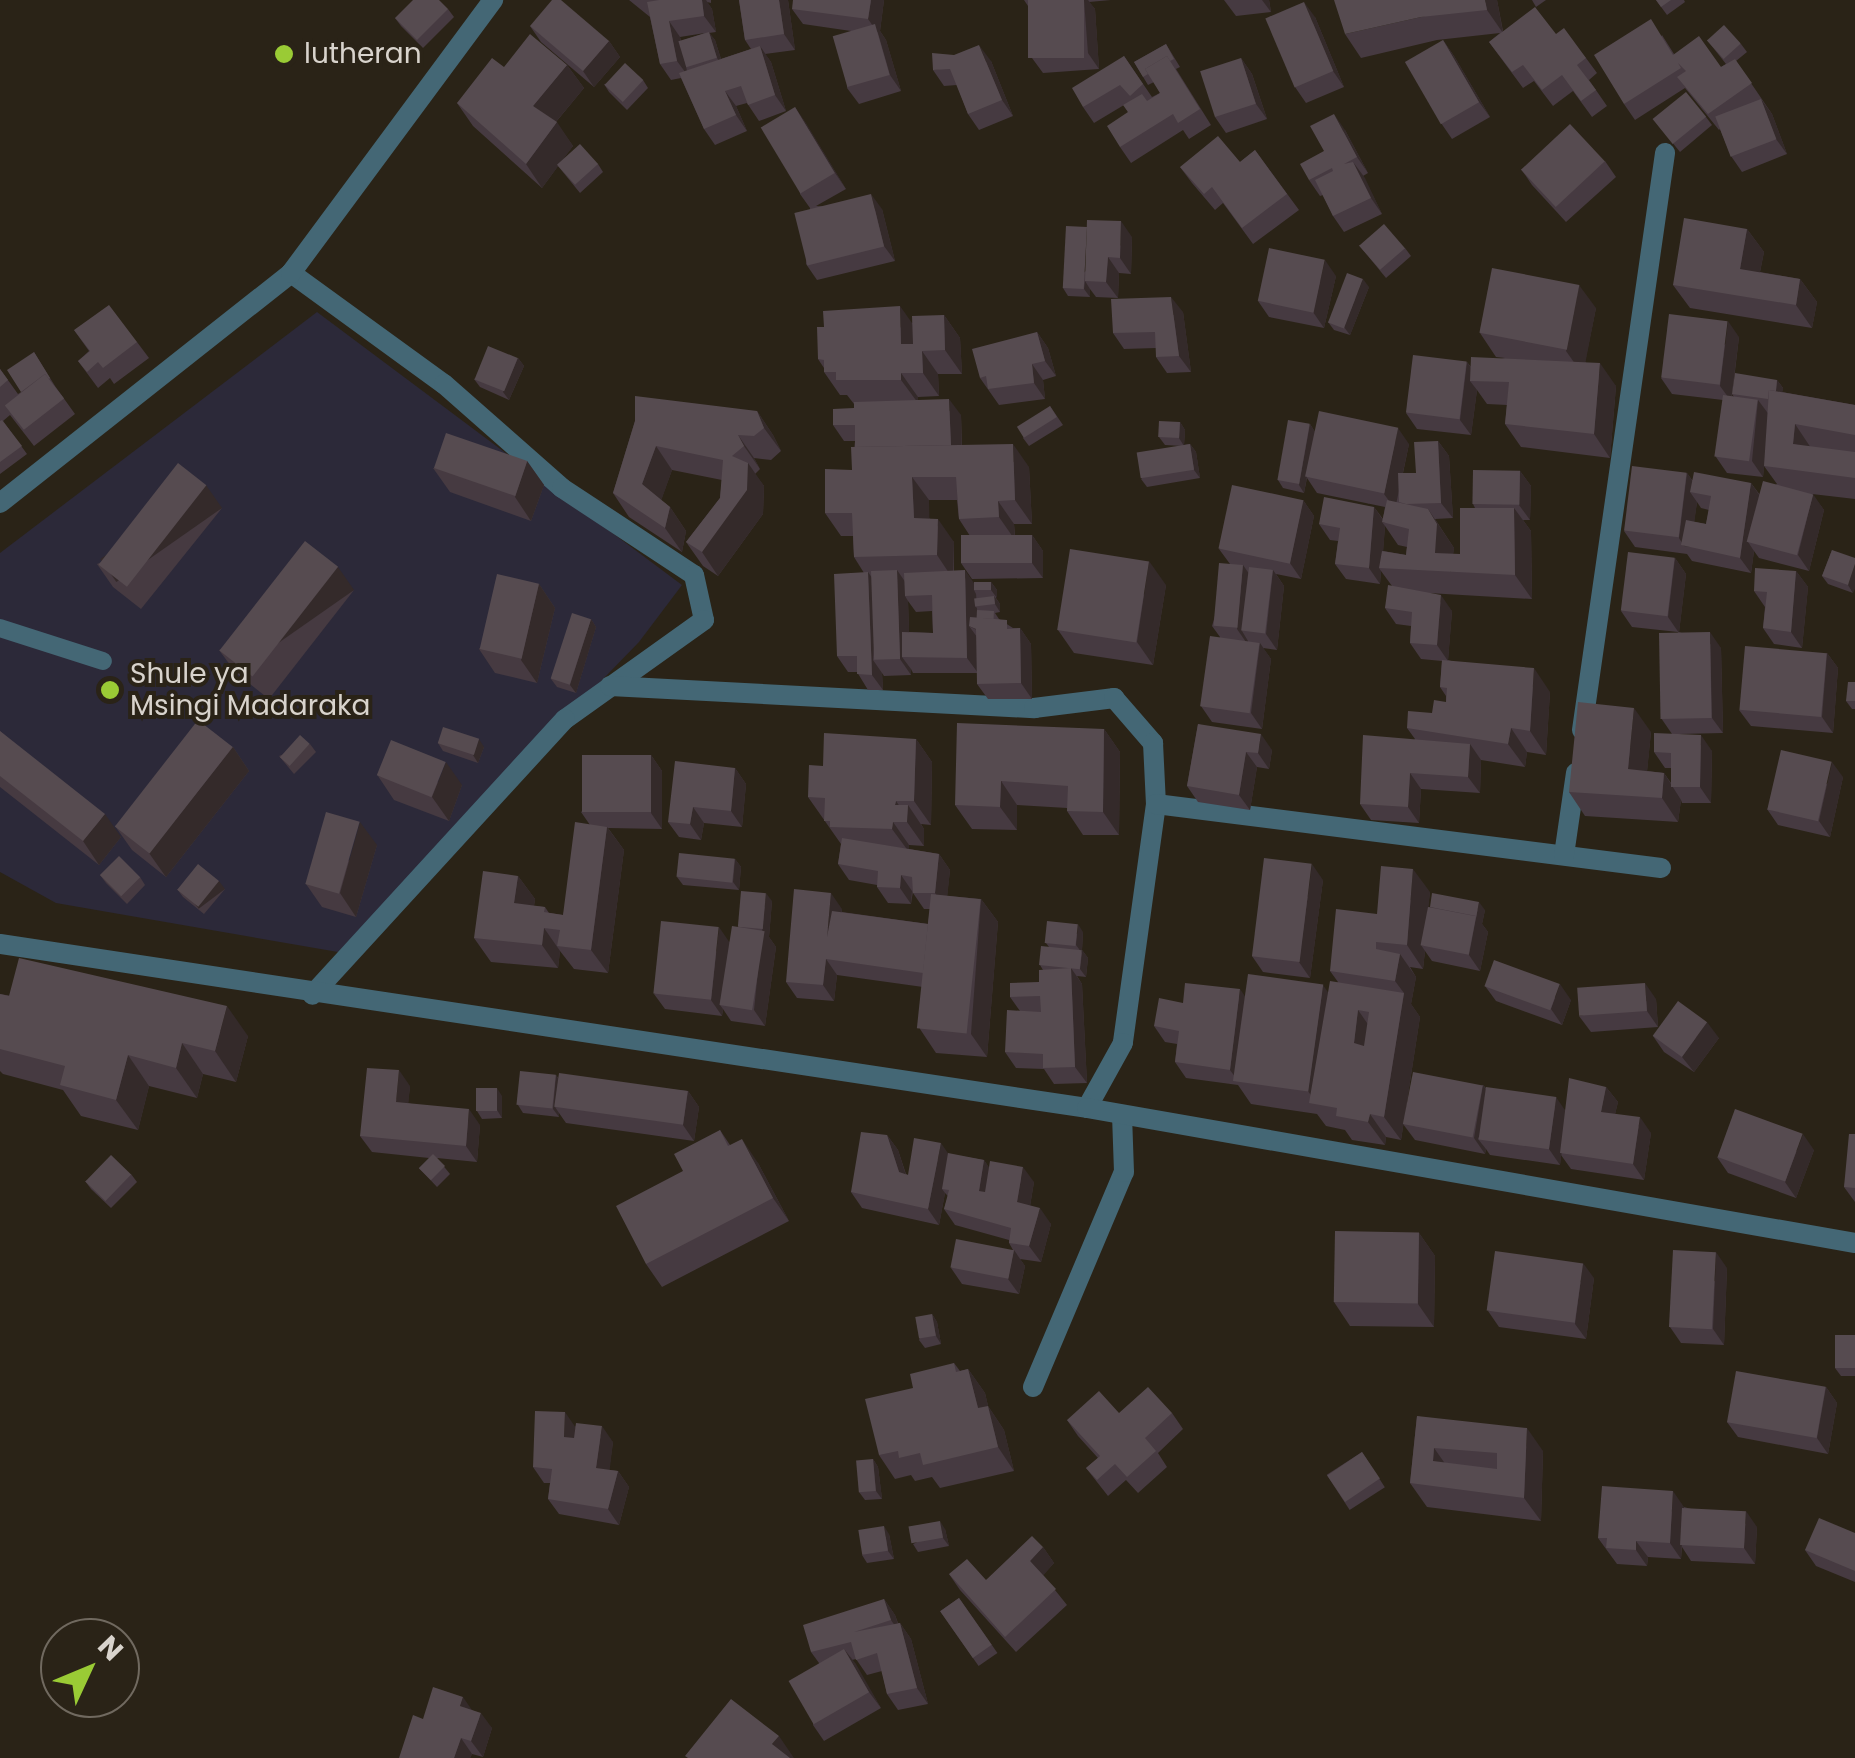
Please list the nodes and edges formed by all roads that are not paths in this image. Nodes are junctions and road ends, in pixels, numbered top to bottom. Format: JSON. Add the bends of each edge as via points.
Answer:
{"nodes":[{"id":1,"x":493,"y":0,"type":"edge"},
{"id":2,"x":1665,"y":154,"type":"dead end"},
{"id":3,"x":290,"y":273,"type":"junction"},
{"id":4,"x":0,"y":503,"type":"edge"},
{"id":5,"x":0,"y":628,"type":"edge"},
{"id":6,"x":103,"y":660,"type":"dead end"},
{"id":7,"x":610,"y":686,"type":"junction"},
{"id":8,"x":1156,"y":804,"type":"junction"},
{"id":9,"x":1564,"y":856,"type":"junction"},
{"id":10,"x":1661,"y":868,"type":"dead end"},
{"id":11,"x":0,"y":944,"type":"edge"},
{"id":12,"x":312,"y":995,"type":"junction"},
{"id":13,"x":1087,"y":1108,"type":"junction"},
{"id":14,"x":1122,"y":1116,"type":"junction"},
{"id":15,"x":1855,"y":1243,"type":"edge"},
{"id":16,"x":1033,"y":1387,"type":"dead end"}],
"edges":[{"from":1,"to":3,"type":"street"},
{"from":2,"to":9,"type":"street"},
{"from":3,"to":4,"type":"street"},
{"from":3,"to":7,"type":"street","via":[[444,384],[562,488],[694,575],[704,620]]},
{"from":5,"to":6,"type":"lane"},
{"from":7,"to":8,"type":"street","via":[[1034,708],[1114,698],[1153,743]]},
{"from":7,"to":12,"type":"street","via":[[565,718]]},
{"from":8,"to":9,"type":"street"},
{"from":8,"to":13,"type":"street","via":[[1122,1043]]},
{"from":9,"to":10,"type":"street"},
{"from":11,"to":12,"type":"street"},
{"from":12,"to":13,"type":"street"},
{"from":13,"to":14,"type":"street"},
{"from":14,"to":15,"type":"street"},
{"from":14,"to":16,"type":"street","via":[[1124,1172]]}]}
